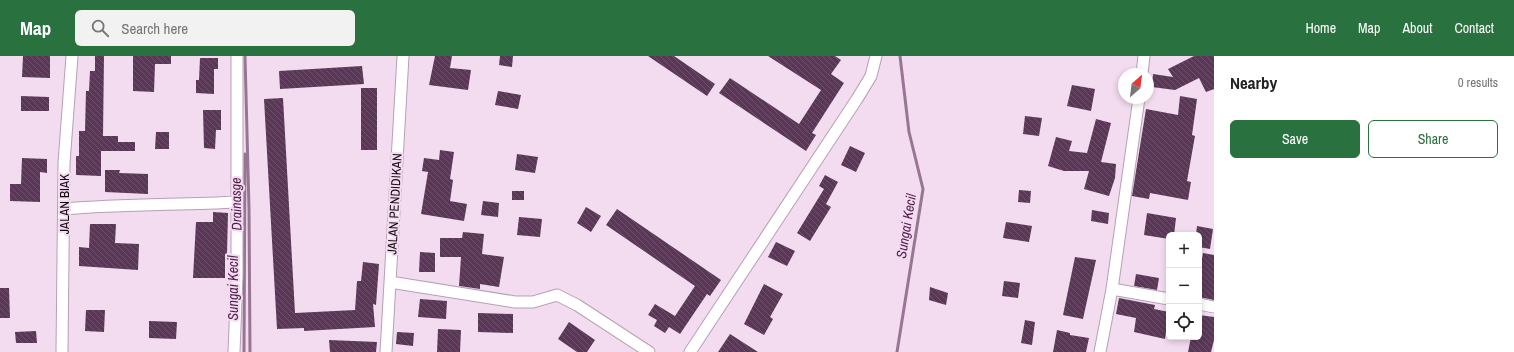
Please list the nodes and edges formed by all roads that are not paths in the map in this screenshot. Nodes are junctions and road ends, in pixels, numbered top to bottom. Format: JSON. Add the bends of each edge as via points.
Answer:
{"nodes":[{"id":1,"x":72,"y":56,"type":"edge"},
{"id":2,"x":237,"y":56,"type":"edge"},
{"id":3,"x":403,"y":56,"type":"edge"},
{"id":4,"x":876,"y":56,"type":"edge"},
{"id":5,"x":1144,"y":56,"type":"edge"},
{"id":6,"x":1143,"y":68,"type":"edge"},
{"id":7,"x":1138,"y":104,"type":"edge"},
{"id":8,"x":237,"y":202,"type":"junction"},
{"id":9,"x":64,"y":209,"type":"junction"},
{"id":10,"x":390,"y":282,"type":"junction"},
{"id":11,"x":1112,"y":289,"type":"junction"},
{"id":12,"x":1166,"y":298,"type":"edge"},
{"id":13,"x":1202,"y":305,"type":"edge"},
{"id":14,"x":1214,"y":307,"type":"edge"},
{"id":15,"x":62,"y":352,"type":"edge"},
{"id":16,"x":234,"y":352,"type":"edge"},
{"id":17,"x":386,"y":352,"type":"edge"},
{"id":18,"x":649,"y":352,"type":"edge"},
{"id":19,"x":690,"y":352,"type":"edge"},
{"id":20,"x":1100,"y":352,"type":"edge"}],
"edges":[{"from":1,"to":9,"type":"street","name":"JALAN BIAK","via":[[64,163]]},
{"from":2,"to":8,"type":"street"},
{"from":3,"to":10,"type":"street","name":"JALAN PENDIDIKAN"},
{"from":4,"to":19,"type":"street","via":[[871,76],[854,106]]},
{"from":5,"to":6,"type":"street"},
{"from":7,"to":11,"type":"street"},
{"from":8,"to":9,"type":"street"},
{"from":8,"to":16,"type":"street"},
{"from":9,"to":15,"type":"street","name":"JALAN BIAK"},
{"from":10,"to":17,"type":"street","name":"JALAN PENDIDIKAN"},
{"from":10,"to":18,"type":"street","via":[[515,302],[533,302],[557,296],[577,305]]},
{"from":11,"to":12,"type":"street"},
{"from":11,"to":20,"type":"street"},
{"from":13,"to":14,"type":"street"}]}
